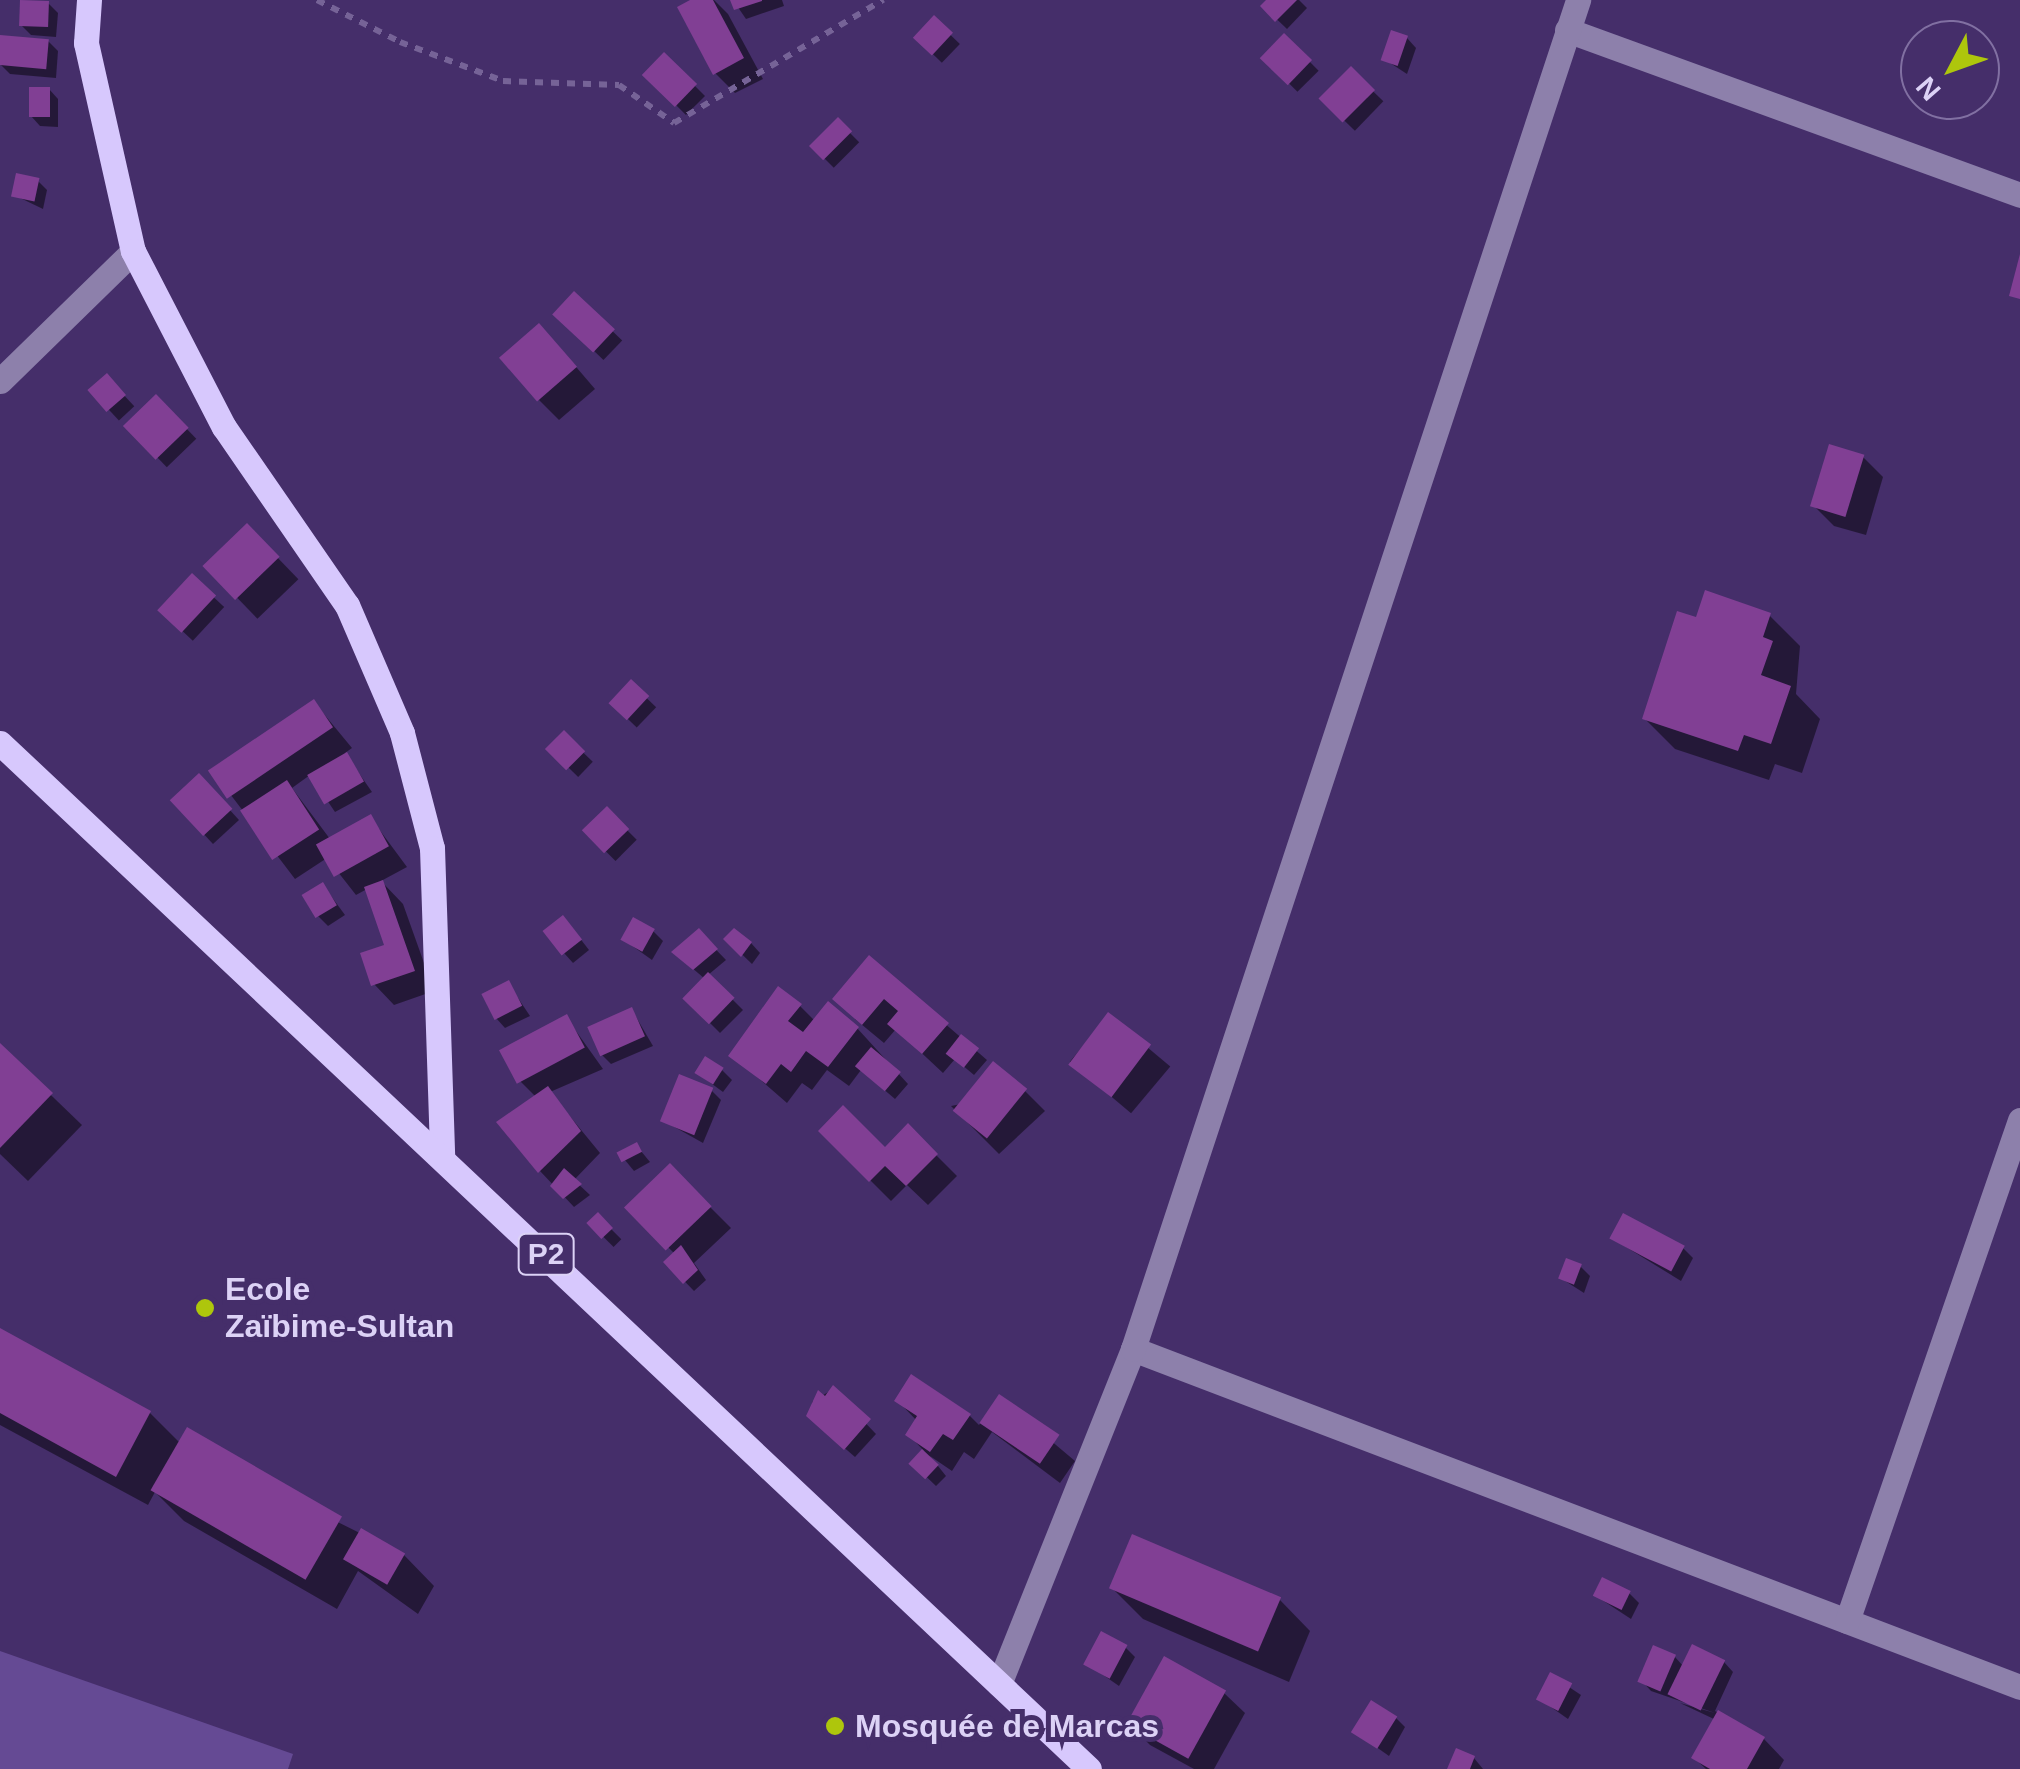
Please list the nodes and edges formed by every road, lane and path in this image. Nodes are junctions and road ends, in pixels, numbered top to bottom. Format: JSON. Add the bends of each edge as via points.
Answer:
{"nodes":[{"id":1,"x":89,"y":0,"type":"edge"},
{"id":2,"x":317,"y":0,"type":"edge"},
{"id":3,"x":883,"y":0,"type":"edge"},
{"id":4,"x":1578,"y":0,"type":"edge"},
{"id":5,"x":1567,"y":30,"type":"junction"},
{"id":6,"x":2020,"y":195,"type":"edge"},
{"id":7,"x":133,"y":252,"type":"junction"},
{"id":8,"x":0,"y":381,"type":"edge"},
{"id":9,"x":0,"y":742,"type":"edge"},
{"id":10,"x":2020,"y":1120,"type":"edge"},
{"id":11,"x":442,"y":1155,"type":"junction"},
{"id":12,"x":1133,"y":1349,"type":"junction"},
{"id":13,"x":1847,"y":1621,"type":"junction"},
{"id":14,"x":999,"y":1684,"type":"junction"},
{"id":15,"x":2020,"y":1687,"type":"edge"},
{"id":16,"x":1088,"y":1769,"type":"edge"}],
"edges":[{"from":1,"to":7,"type":"main road","via":[[86,44]]},
{"from":2,"to":3,"type":"path","via":[[502,81],[619,84],[674,123]]},
{"from":4,"to":5,"type":"street"},
{"from":5,"to":6,"type":"street"},
{"from":5,"to":12,"type":"street"},
{"from":7,"to":8,"type":"street"},
{"from":7,"to":11,"type":"main road","via":[[224,427],[348,605],[402,733],[432,848]]},
{"from":9,"to":11,"type":"main road","number":"P2"},
{"from":10,"to":13,"type":"street"},
{"from":11,"to":14,"type":"main road","number":"P2"},
{"from":12,"to":13,"type":"street"},
{"from":12,"to":14,"type":"street"},
{"from":13,"to":15,"type":"street"},
{"from":14,"to":16,"type":"main road","number":"P2"}]}
